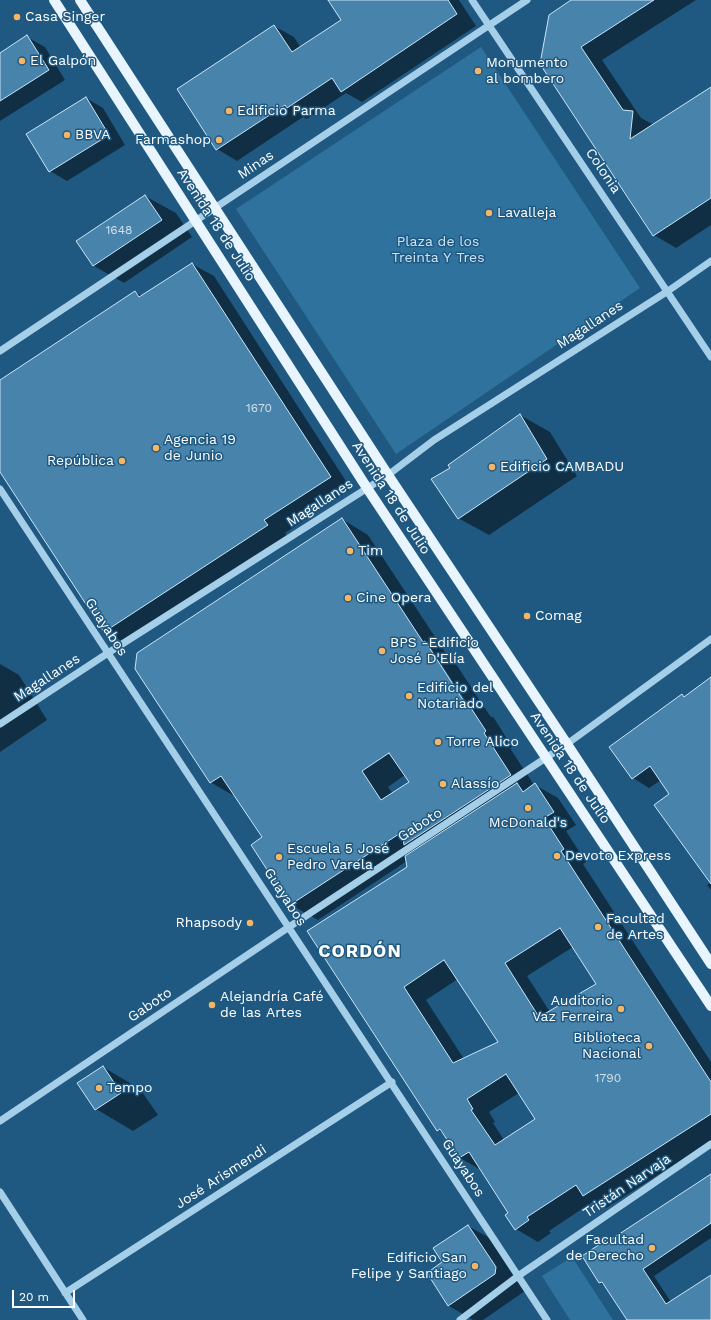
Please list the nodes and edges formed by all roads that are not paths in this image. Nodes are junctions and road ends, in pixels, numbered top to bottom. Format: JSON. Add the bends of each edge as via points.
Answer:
{"nodes":[{"id":1,"x":54,"y":0,"type":"edge"},
{"id":2,"x":80,"y":0,"type":"edge"},
{"id":3,"x":472,"y":0,"type":"edge"},
{"id":4,"x":527,"y":0,"type":"edge"},
{"id":5,"x":488,"y":25,"type":"junction"},
{"id":6,"x":216,"y":207,"type":"junction"},
{"id":7,"x":196,"y":220,"type":"junction"},
{"id":8,"x":711,"y":261,"type":"edge"},
{"id":9,"x":668,"y":291,"type":"junction"},
{"id":10,"x":0,"y":351,"type":"edge"},
{"id":11,"x":711,"y":357,"type":"edge"},
{"id":12,"x":388,"y":475,"type":"junction"},
{"id":13,"x":367,"y":488,"type":"junction"},
{"id":14,"x":0,"y":489,"type":"edge"},
{"id":15,"x":711,"y":639,"type":"edge"},
{"id":16,"x":108,"y":653,"type":"junction"},
{"id":17,"x":0,"y":724,"type":"edge"},
{"id":18,"x":567,"y":744,"type":"junction"},
{"id":19,"x":546,"y":758,"type":"junction"},
{"id":20,"x":288,"y":927,"type":"junction"},
{"id":21,"x":711,"y":964,"type":"edge"},
{"id":22,"x":711,"y":1006,"type":"edge"},
{"id":23,"x":392,"y":1082,"type":"junction"},
{"id":24,"x":0,"y":1121,"type":"edge"},
{"id":25,"x":711,"y":1144,"type":"edge"},
{"id":26,"x":0,"y":1192,"type":"edge"},
{"id":27,"x":518,"y":1276,"type":"junction"},
{"id":28,"x":65,"y":1293,"type":"junction"},
{"id":29,"x":83,"y":1320,"type":"edge"},
{"id":30,"x":460,"y":1320,"type":"edge"},
{"id":31,"x":547,"y":1320,"type":"edge"}],
"edges":[{"from":1,"to":7,"type":"main road","name":"Avenida 18 de Julio"},
{"from":2,"to":6,"type":"main road","name":"Avenida 18 de Julio"},
{"from":3,"to":5,"type":"street","name":"Colonia"},
{"from":4,"to":5,"type":"street","name":"Minas"},
{"from":5,"to":6,"type":"street","name":"Minas"},
{"from":5,"to":9,"type":"street","name":"Colonia"},
{"from":6,"to":7,"type":"street","name":"Minas"},
{"from":6,"to":12,"type":"main road","name":"Avenida 18 de Julio"},
{"from":7,"to":10,"type":"street","name":"Minas"},
{"from":7,"to":13,"type":"main road","name":"Avenida 18 de Julio"},
{"from":8,"to":9,"type":"street","name":"Magallanes"},
{"from":9,"to":11,"type":"street","name":"Colonia"},
{"from":9,"to":12,"type":"street","name":"Magallanes","via":[[434,440]]},
{"from":12,"to":13,"type":"street","name":"Magallanes"},
{"from":12,"to":18,"type":"main road","name":"Avenida 18 de Julio"},
{"from":13,"to":16,"type":"street","name":"Magallanes"},
{"from":13,"to":19,"type":"main road","name":"Avenida 18 de Julio"},
{"from":14,"to":16,"type":"street","name":"Guayabos"},
{"from":15,"to":18,"type":"street","name":"Gaboto"},
{"from":16,"to":17,"type":"street","name":"Magallanes"},
{"from":16,"to":20,"type":"street","name":"Guayabos"},
{"from":18,"to":19,"type":"street","name":"Gaboto"},
{"from":18,"to":21,"type":"main road","name":"Avenida 18 de Julio"},
{"from":19,"to":20,"type":"street","name":"Gaboto"},
{"from":19,"to":22,"type":"main road","name":"Avenida 18 de Julio"},
{"from":20,"to":23,"type":"street","name":"Guayabos"},
{"from":20,"to":24,"type":"street","name":"Gaboto"},
{"from":23,"to":27,"type":"street","name":"Guayabos"},
{"from":23,"to":28,"type":"street","name":"José Arismendi"},
{"from":25,"to":27,"type":"street","name":"Tristán Narvaja"},
{"from":26,"to":28,"type":"street"},
{"from":27,"to":30,"type":"street","name":"Tristán Narvaja"},
{"from":27,"to":31,"type":"street","name":"Guayabos"},
{"from":28,"to":29,"type":"street"}]}
